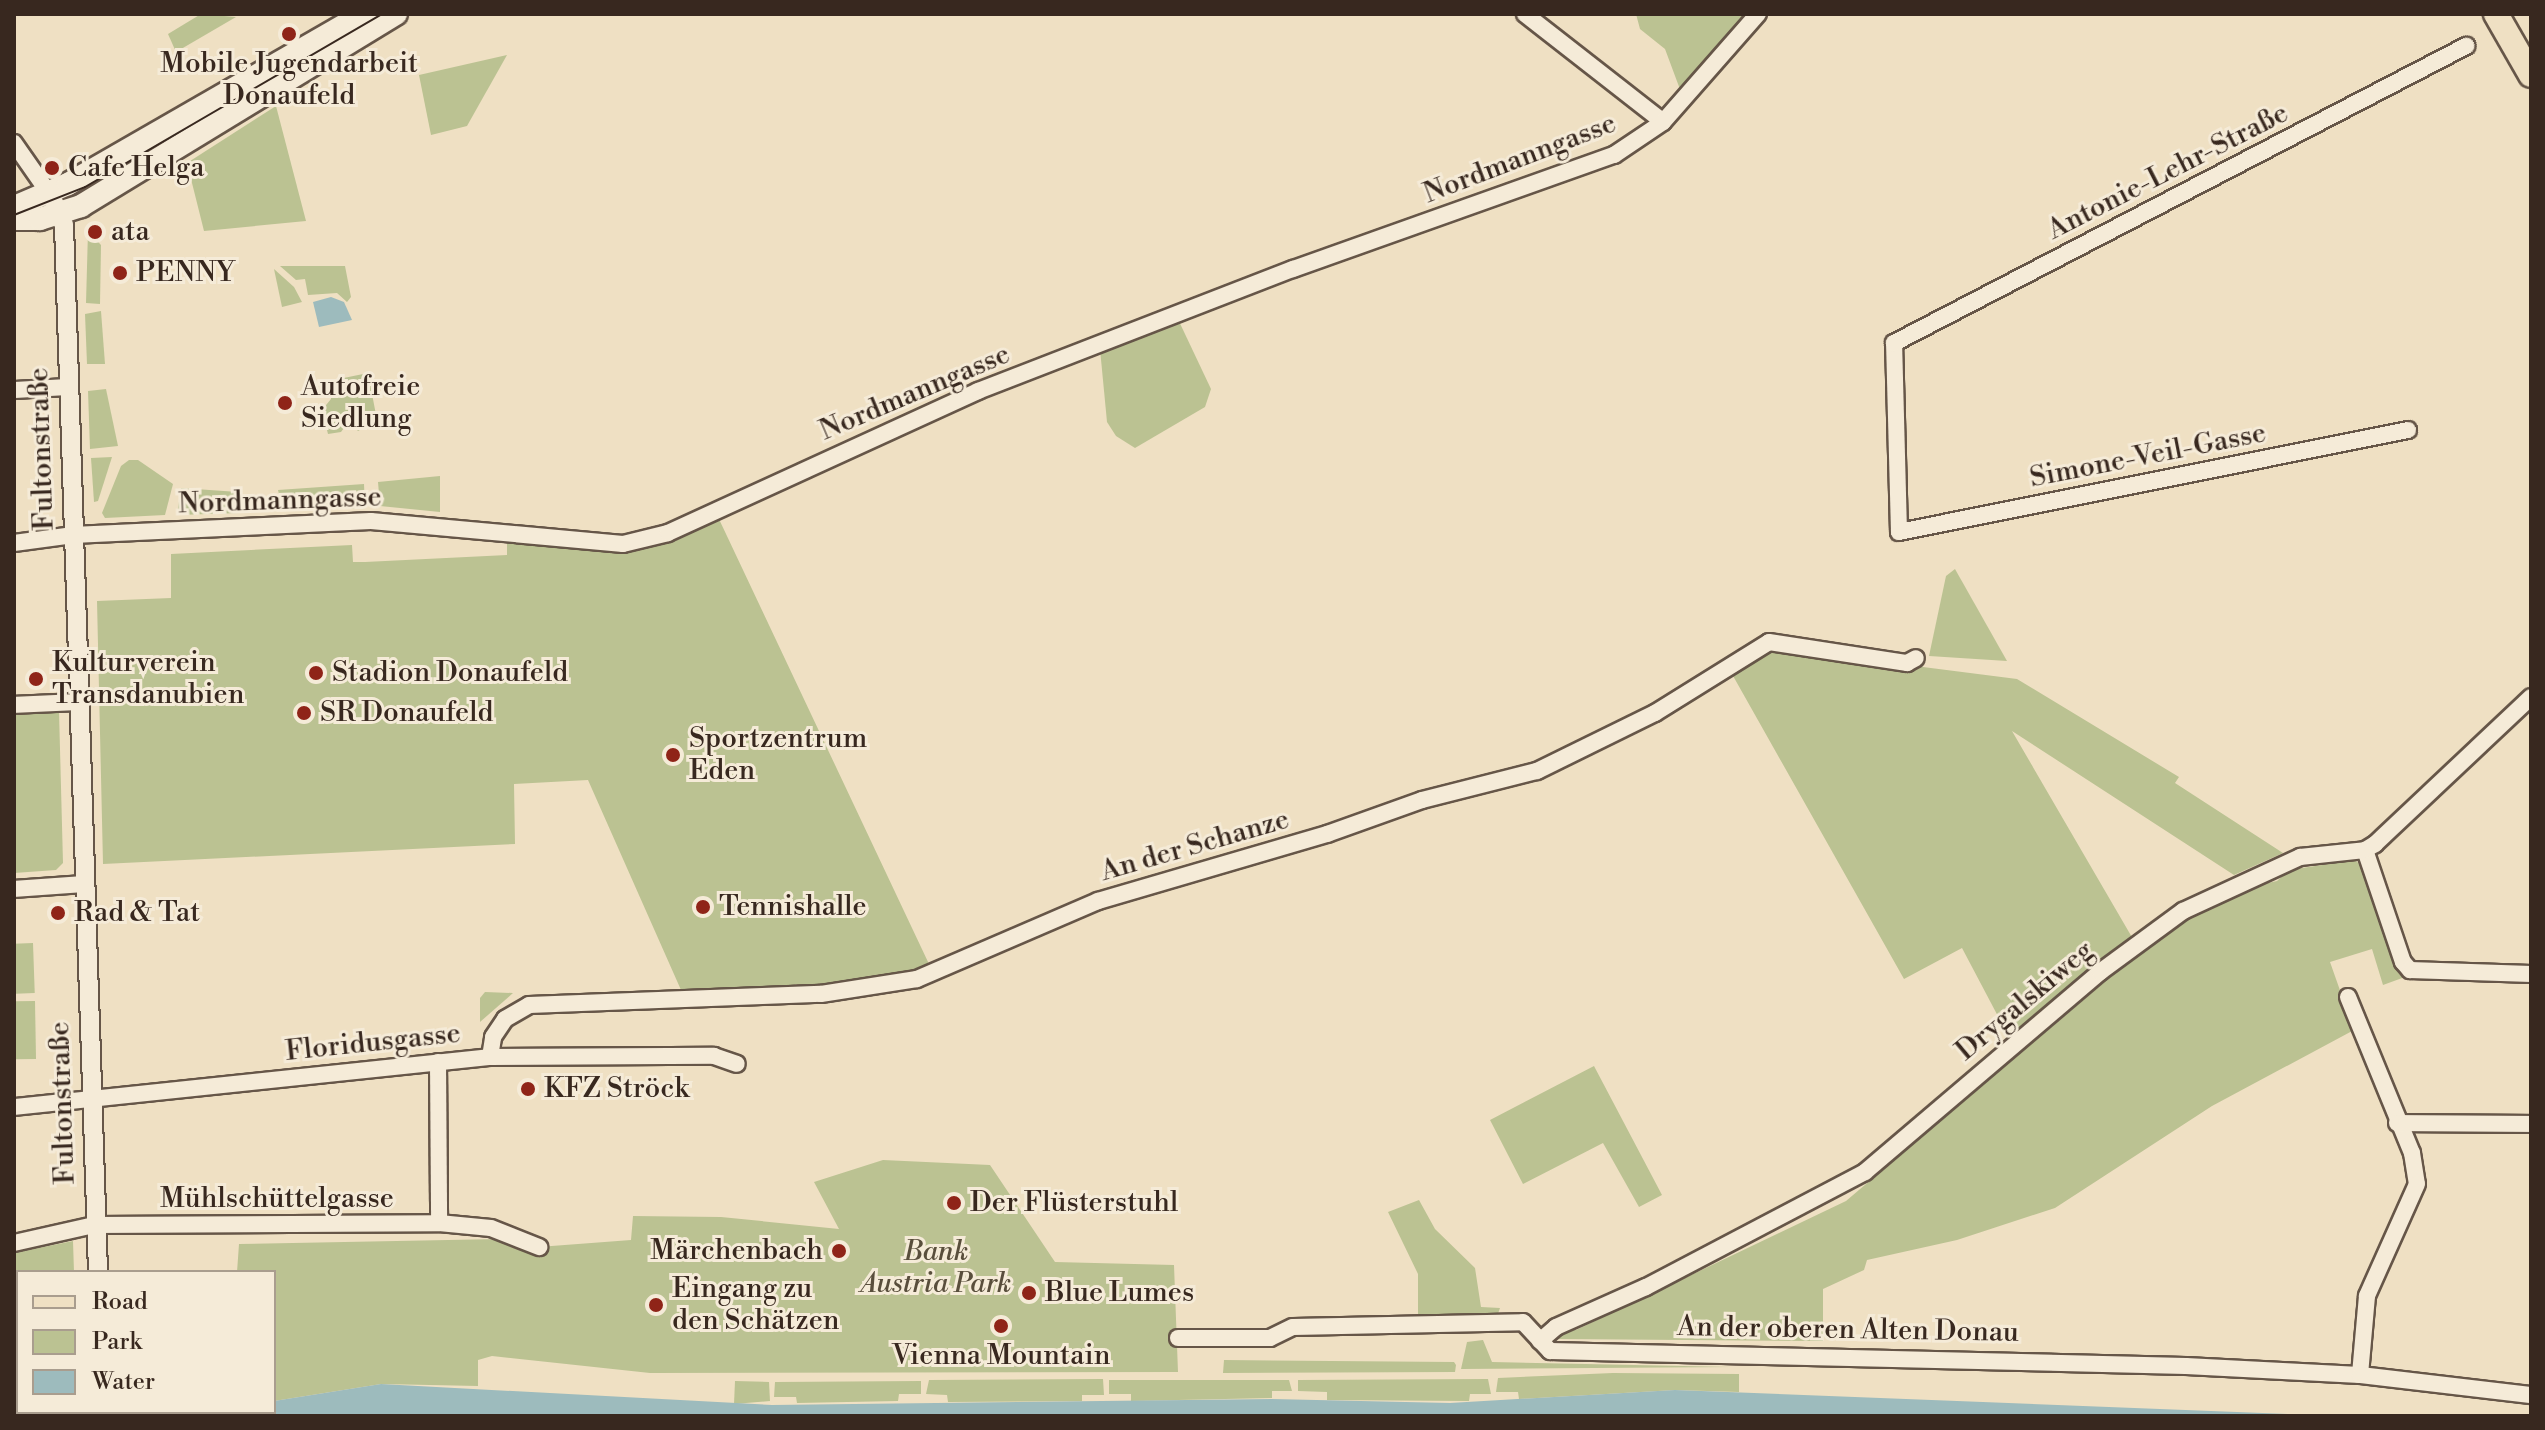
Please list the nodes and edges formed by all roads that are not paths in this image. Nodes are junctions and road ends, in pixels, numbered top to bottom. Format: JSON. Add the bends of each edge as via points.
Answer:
{"nodes":[{"id":1,"x":1525,"y":14,"type":"edge"},
{"id":2,"x":1758,"y":14,"type":"edge"},
{"id":3,"x":2496,"y":14,"type":"edge"},
{"id":4,"x":2511,"y":14,"type":"edge"},
{"id":5,"x":378,"y":17,"type":"edge"},
{"id":6,"x":2466,"y":46,"type":"dead end"},
{"id":7,"x":2527,"y":48,"type":"edge"},
{"id":8,"x":2531,"y":75,"type":"edge"},
{"id":9,"x":1663,"y":122,"type":"junction"},
{"id":10,"x":14,"y":143,"type":"edge"},
{"id":11,"x":54,"y":201,"type":"junction"},
{"id":12,"x":14,"y":207,"type":"edge"},
{"id":13,"x":14,"y":219,"type":"edge"},
{"id":14,"x":68,"y":387,"type":"junction"},
{"id":15,"x":14,"y":390,"type":"edge"},
{"id":16,"x":2408,"y":430,"type":"dead end"},
{"id":17,"x":1899,"y":532,"type":"joint"},
{"id":18,"x":73,"y":535,"type":"junction"},
{"id":19,"x":14,"y":543,"type":"edge"},
{"id":20,"x":1916,"y":658,"type":"dead end"},
{"id":21,"x":2531,"y":697,"type":"edge"},
{"id":22,"x":81,"y":702,"type":"junction"},
{"id":23,"x":14,"y":705,"type":"edge"},
{"id":24,"x":2365,"y":850,"type":"junction"},
{"id":25,"x":83,"y":884,"type":"junction"},
{"id":26,"x":14,"y":889,"type":"edge"},
{"id":27,"x":2531,"y":974,"type":"edge"},
{"id":28,"x":2348,"y":997,"type":"dead end"},
{"id":29,"x":490,"y":1057,"type":"junction"},
{"id":30,"x":438,"y":1062,"type":"junction"},
{"id":31,"x":737,"y":1064,"type":"dead end"},
{"id":32,"x":92,"y":1100,"type":"junction"},
{"id":33,"x":14,"y":1107,"type":"edge"},
{"id":34,"x":2397,"y":1123,"type":"junction"},
{"id":35,"x":2531,"y":1124,"type":"edge"},
{"id":36,"x":439,"y":1223,"type":"junction"},
{"id":37,"x":94,"y":1225,"type":"junction"},
{"id":38,"x":14,"y":1243,"type":"edge"},
{"id":39,"x":539,"y":1247,"type":"dead end"},
{"id":40,"x":98,"y":1270,"type":"edge"},
{"id":41,"x":1178,"y":1338,"type":"dead end"},
{"id":42,"x":1540,"y":1341,"type":"junction"},
{"id":43,"x":2360,"y":1375,"type":"junction"},
{"id":44,"x":2531,"y":1395,"type":"edge"}],
"edges":[{"from":1,"to":9,"type":"street"},
{"from":2,"to":9,"type":"street","name":"Nordmanngasse"},
{"from":3,"to":7,"type":"main road"},
{"from":4,"to":7,"type":"main road"},
{"from":5,"to":11,"type":"main road","via":[[158,161]]},
{"from":6,"to":17,"type":"street","name":"Antonie-Lehr-Straße","via":[[1894,343]]},
{"from":7,"to":8,"type":"main road"},
{"from":9,"to":18,"type":"street","name":"Nordmanngasse","via":[[1588,167],[1319,260],[978,391],[694,523],[642,541],[623,544],[371,521]]},
{"from":10,"to":11,"type":"street"},
{"from":11,"to":12,"type":"main road"},
{"from":11,"to":13,"type":"main road"},
{"from":11,"to":14,"type":"street","name":"Fultonstraße"},
{"from":14,"to":15,"type":"street"},
{"from":14,"to":18,"type":"street","name":"Fultonstraße"},
{"from":16,"to":17,"type":"street","name":"Simone-Veil-Gasse"},
{"from":18,"to":19,"type":"street","name":"Nordmanngasse"},
{"from":18,"to":22,"type":"street","name":"Fultonstraße"},
{"from":20,"to":29,"type":"street","name":"An der Schanze","via":[[1907,663],[1769,642],[1655,713],[1537,771],[1422,800],[1314,838],[1098,901],[917,979],[821,994],[529,1005],[505,1019],[493,1037]]},
{"from":21,"to":24,"type":"street"},
{"from":22,"to":23,"type":"street"},
{"from":22,"to":25,"type":"street","name":"Fultonstraße"},
{"from":24,"to":27,"type":"street","via":[[2410,970]]},
{"from":24,"to":42,"type":"street","name":"Drygalskiweg","via":[[2300,857],[2183,911],[2108,965],[1865,1172],[1659,1280],[1556,1327]]},
{"from":25,"to":26,"type":"street"},
{"from":25,"to":32,"type":"street","name":"Fultonstraße"},
{"from":28,"to":34,"type":"street"},
{"from":29,"to":30,"type":"street","name":"Floridusgasse"},
{"from":29,"to":31,"type":"street","name":"Floridusgasse","via":[[714,1056]]},
{"from":30,"to":32,"type":"street","name":"Floridusgasse"},
{"from":30,"to":36,"type":"street"},
{"from":32,"to":33,"type":"street","name":"Floridusgasse"},
{"from":32,"to":37,"type":"street","name":"Fultonstraße"},
{"from":34,"to":35,"type":"street"},
{"from":34,"to":43,"type":"street","via":[[2412,1153],[2417,1184],[2367,1296]]},
{"from":36,"to":37,"type":"street","name":"Mühlschüttelgasse"},
{"from":36,"to":39,"type":"street","name":"Mühlschüttelgasse","via":[[491,1228]]},
{"from":37,"to":38,"type":"street","name":"Mühlschüttelgasse"},
{"from":37,"to":40,"type":"street","name":"Fultonstraße"},
{"from":41,"to":42,"type":"street","name":"An der oberen Alten Donau","via":[[1270,1338],[1293,1327],[1523,1322]]},
{"from":42,"to":43,"type":"street","name":"An der oberen Alten Donau","via":[[1550,1351],[1976,1359]]},
{"from":43,"to":44,"type":"street","name":"An der oberen Alten Donau"}]}
